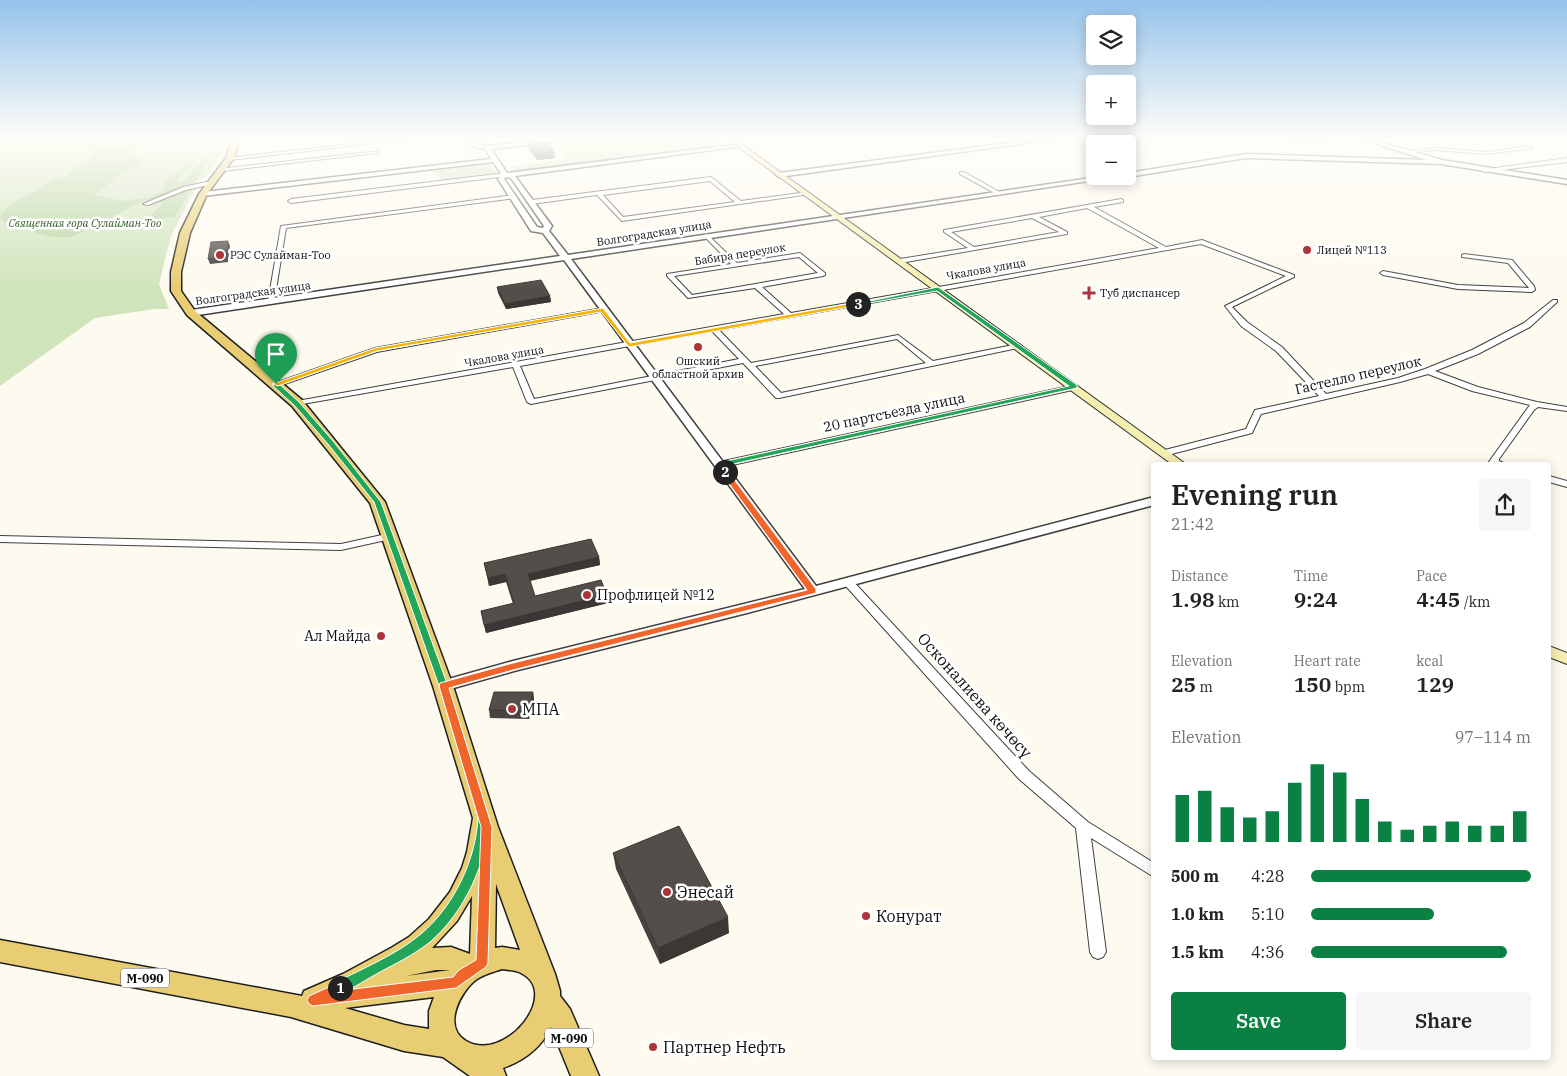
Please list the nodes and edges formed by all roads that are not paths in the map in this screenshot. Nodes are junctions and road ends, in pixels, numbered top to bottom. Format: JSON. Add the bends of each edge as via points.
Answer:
{"nodes":[{"id":1,"x":183,"y":188,"type":"edge"},
{"id":2,"x":207,"y":188,"type":"edge"},
{"id":3,"x":253,"y":188,"type":"edge"},
{"id":4,"x":396,"y":188,"type":"edge"},
{"id":5,"x":508,"y":188,"type":"edge"},
{"id":6,"x":522,"y":188,"type":"edge"},
{"id":7,"x":642,"y":188,"type":"edge"},
{"id":8,"x":722,"y":188,"type":"edge"},
{"id":9,"x":798,"y":188,"type":"edge"},
{"id":10,"x":990,"y":188,"type":"edge"},
{"id":11,"x":1038,"y":188,"type":"edge"},
{"id":12,"x":203,"y":194,"type":"junction"},
{"id":13,"x":599,"y":194,"type":"junction"},
{"id":14,"x":807,"y":194,"type":"junction"},
{"id":15,"x":1000,"y":194,"type":"junction"},
{"id":16,"x":514,"y":197,"type":"junction"},
{"id":17,"x":291,"y":201,"type":"dead end"},
{"id":18,"x":1122,"y":201,"type":"dead end"},
{"id":19,"x":532,"y":202,"type":"junction"},
{"id":20,"x":740,"y":203,"type":"junction"},
{"id":21,"x":149,"y":204,"type":"dead end"},
{"id":22,"x":1089,"y":207,"type":"junction"},
{"id":23,"x":838,"y":216,"type":"junction"},
{"id":24,"x":1034,"y":216,"type":"junction"},
{"id":25,"x":545,"y":232,"type":"junction"},
{"id":26,"x":707,"y":236,"type":"junction"},
{"id":27,"x":974,"y":249,"type":"junction"},
{"id":28,"x":1166,"y":250,"type":"junction"},
{"id":29,"x":1464,"y":256,"type":"dead end"},
{"id":30,"x":566,"y":258,"type":"junction"},
{"id":31,"x":900,"y":261,"type":"junction"},
{"id":32,"x":736,"y":264,"type":"junction"},
{"id":33,"x":1384,"y":274,"type":"dead end"},
{"id":34,"x":757,"y":286,"type":"junction"},
{"id":35,"x":938,"y":289,"type":"junction"},
{"id":36,"x":1555,"y":301,"type":"dead end"},
{"id":37,"x":271,"y":302,"type":"junction"},
{"id":38,"x":603,"y":310,"type":"junction"},
{"id":39,"x":191,"y":313,"type":"junction"},
{"id":40,"x":790,"y":316,"type":"junction"},
{"id":41,"x":715,"y":330,"type":"junction"},
{"id":42,"x":629,"y":345,"type":"junction"},
{"id":43,"x":1018,"y":346,"type":"junction"},
{"id":44,"x":746,"y":363,"type":"junction"},
{"id":45,"x":932,"y":364,"type":"junction"},
{"id":46,"x":516,"y":366,"type":"junction"},
{"id":47,"x":1428,"y":371,"type":"junction"},
{"id":48,"x":655,"y":379,"type":"junction"},
{"id":49,"x":276,"y":384,"type":"junction"},
{"id":50,"x":1074,"y":387,"type":"junction"},
{"id":51,"x":1325,"y":398,"type":"junction"},
{"id":52,"x":296,"y":403,"type":"junction"},
{"id":53,"x":1537,"y":404,"type":"junction"},
{"id":54,"x":1567,"y":409,"type":"edge"},
{"id":55,"x":1164,"y":452,"type":"junction"},
{"id":56,"x":1177,"y":462,"type":"edge"},
{"id":57,"x":1498,"y":462,"type":"edge"},
{"id":58,"x":719,"y":465,"type":"junction"},
{"id":59,"x":1551,"y":479,"type":"edge"},
{"id":60,"x":1567,"y":484,"type":"edge"},
{"id":61,"x":1151,"y":502,"type":"edge"},
{"id":62,"x":391,"y":536,"type":"junction"},
{"id":63,"x":0,"y":538,"type":"edge"},
{"id":64,"x":848,"y":582,"type":"junction"},
{"id":65,"x":813,"y":591,"type":"junction"},
{"id":66,"x":1551,"y":651,"type":"edge"},
{"id":67,"x":1567,"y":659,"type":"edge"},
{"id":68,"x":1551,"y":661,"type":"edge"},
{"id":69,"x":1567,"y":666,"type":"edge"},
{"id":70,"x":444,"y":686,"type":"junction"},
{"id":71,"x":485,"y":822,"type":"junction"},
{"id":72,"x":1083,"y":826,"type":"junction"},
{"id":73,"x":1151,"y":869,"type":"edge"},
{"id":74,"x":0,"y":952,"type":"edge"},
{"id":75,"x":1098,"y":952,"type":"dead end"},
{"id":76,"x":470,"y":971,"type":"junction"},
{"id":77,"x":542,"y":974,"type":"junction"},
{"id":78,"x":353,"y":981,"type":"junction"},
{"id":79,"x":548,"y":1002,"type":"junction"},
{"id":80,"x":302,"y":1003,"type":"junction"},
{"id":81,"x":458,"y":1050,"type":"junction"},
{"id":82,"x":492,"y":1076,"type":"edge"},
{"id":83,"x":585,"y":1076,"type":"edge"}],
"edges":[{"from":1,"to":21,"type":"street"},
{"from":2,"to":12,"type":"main road"},
{"from":3,"to":12,"type":"street"},
{"from":4,"to":17,"type":"street"},
{"from":5,"to":16,"type":"street"},
{"from":6,"to":19,"type":"street"},
{"from":7,"to":13,"type":"street"},
{"from":8,"to":20,"type":"street"},
{"from":9,"to":14,"type":"main road"},
{"from":10,"to":15,"type":"street"},
{"from":11,"to":15,"type":"street","name":"Волгоградская улица"},
{"from":12,"to":39,"type":"main road","via":[[184,233],[175,283],[179,298]]},
{"from":13,"to":19,"type":"street"},
{"from":13,"to":20,"type":"street","via":[[622,219]]},
{"from":14,"to":20,"type":"street"},
{"from":14,"to":23,"type":"main road"},
{"from":15,"to":23,"type":"street","name":"Волгоградская улица"},
{"from":16,"to":25,"type":"street","via":[[534,229]]},
{"from":16,"to":37,"type":"street","via":[[283,227]]},
{"from":18,"to":22,"type":"street"},
{"from":19,"to":25,"type":"street","via":[[548,226]]},
{"from":22,"to":24,"type":"street"},
{"from":22,"to":28,"type":"street"},
{"from":23,"to":26,"type":"street","name":"Волгоградская улица"},
{"from":23,"to":31,"type":"main road"},
{"from":24,"to":27,"type":"street","via":[[946,231]]},
{"from":24,"to":27,"type":"street","via":[[1065,233]]},
{"from":25,"to":30,"type":"street"},
{"from":26,"to":30,"type":"street","name":"Волгоградская улица"},
{"from":26,"to":32,"type":"street"},
{"from":27,"to":31,"type":"street"},
{"from":28,"to":35,"type":"street","name":"Чкалова улица"},
{"from":28,"to":51,"type":"street","name":"Чкалова улица","via":[[1202,242],[1292,276],[1228,306],[1244,324],[1279,349]]},
{"from":29,"to":33,"type":"street","via":[[1510,261],[1532,290],[1458,287]]},
{"from":30,"to":37,"type":"street","name":"Волгоградская улица"},
{"from":30,"to":38,"type":"street"},
{"from":31,"to":35,"type":"main road"},
{"from":32,"to":34,"type":"street","name":"Бабира переулок","via":[[800,255],[823,274]]},
{"from":32,"to":34,"type":"street","name":"Бабира переулок","via":[[669,275],[690,297]]},
{"from":34,"to":40,"type":"street"},
{"from":35,"to":40,"type":"street","name":"Чкалова улица"},
{"from":35,"to":43,"type":"main road"},
{"from":36,"to":47,"type":"street","name":"Гастелло переулок","via":[[1527,324],[1475,352]]},
{"from":37,"to":39,"type":"street","name":"Волгоградская улица"},
{"from":38,"to":42,"type":"street"},
{"from":38,"to":49,"type":"street","via":[[375,350]]},
{"from":39,"to":49,"type":"main road"},
{"from":40,"to":41,"type":"street","name":"Чкалова улица"},
{"from":41,"to":42,"type":"street","name":"Чкалова улица"},
{"from":41,"to":44,"type":"street"},
{"from":42,"to":46,"type":"street","name":"Чкалова улица"},
{"from":42,"to":48,"type":"street"},
{"from":43,"to":45,"type":"street"},
{"from":43,"to":50,"type":"main road"},
{"from":44,"to":45,"type":"street","via":[[898,336]]},
{"from":44,"to":45,"type":"street","via":[[779,396]]},
{"from":44,"to":48,"type":"street"},
{"from":46,"to":48,"type":"street","via":[[532,402]]},
{"from":46,"to":52,"type":"street","name":"Чкалова улица"},
{"from":47,"to":51,"type":"street","name":"Гастелло переулок"},
{"from":47,"to":53,"type":"street","via":[[1476,389]]},
{"from":48,"to":58,"type":"street"},
{"from":49,"to":52,"type":"main road"},
{"from":50,"to":55,"type":"main road"},
{"from":50,"to":58,"type":"street","name":"20 партсъезда улица"},
{"from":51,"to":55,"type":"street","name":"Гастелло переулок","via":[[1258,412],[1249,431]]},
{"from":52,"to":62,"type":"main road","via":[[377,502]]},
{"from":53,"to":54,"type":"street"},
{"from":53,"to":57,"type":"street","via":[[1531,408]]},
{"from":55,"to":56,"type":"main road"},
{"from":58,"to":65,"type":"street"},
{"from":59,"to":60,"type":"street"},
{"from":61,"to":64,"type":"street"},
{"from":62,"to":63,"type":"street","via":[[340,547]]},
{"from":62,"to":70,"type":"main road"},
{"from":64,"to":65,"type":"street"},
{"from":64,"to":72,"type":"street","name":"Осконалиева көчөсү","via":[[1024,775]]},
{"from":65,"to":70,"type":"street"},
{"from":66,"to":67,"type":"main road"},
{"from":68,"to":69,"type":"main road"},
{"from":70,"to":71,"type":"main road"},
{"from":71,"to":76,"type":"main road"},
{"from":71,"to":77,"type":"main road"},
{"from":71,"to":78,"type":"main road","via":[[474,866],[447,915],[426,938]]},
{"from":72,"to":73,"type":"street","name":"Осконалиева көчөсү"},
{"from":72,"to":75,"type":"street"},
{"from":74,"to":80,"type":"main road","number":"М-090"},
{"from":76,"to":77,"type":"main road","number":"М-090","via":[[497,959],[511,958],[528,963]]},
{"from":76,"to":78,"type":"main road","via":[[452,960],[429,960]]},
{"from":76,"to":80,"type":"main road","number":"М-090"},
{"from":76,"to":81,"type":"main road","via":[[445,1000],[441,1020],[442,1029]]},
{"from":77,"to":79,"type":"main road","number":"М-090"},
{"from":78,"to":80,"type":"main road"},
{"from":79,"to":81,"type":"main road","number":"М-090","via":[[534,1034],[514,1050],[489,1058]]},
{"from":79,"to":83,"type":"main road","number":"М-090","via":[[561,1018]]},
{"from":80,"to":81,"type":"main road","number":"М-090","via":[[404,1038]]},
{"from":81,"to":82,"type":"main road"}]}
